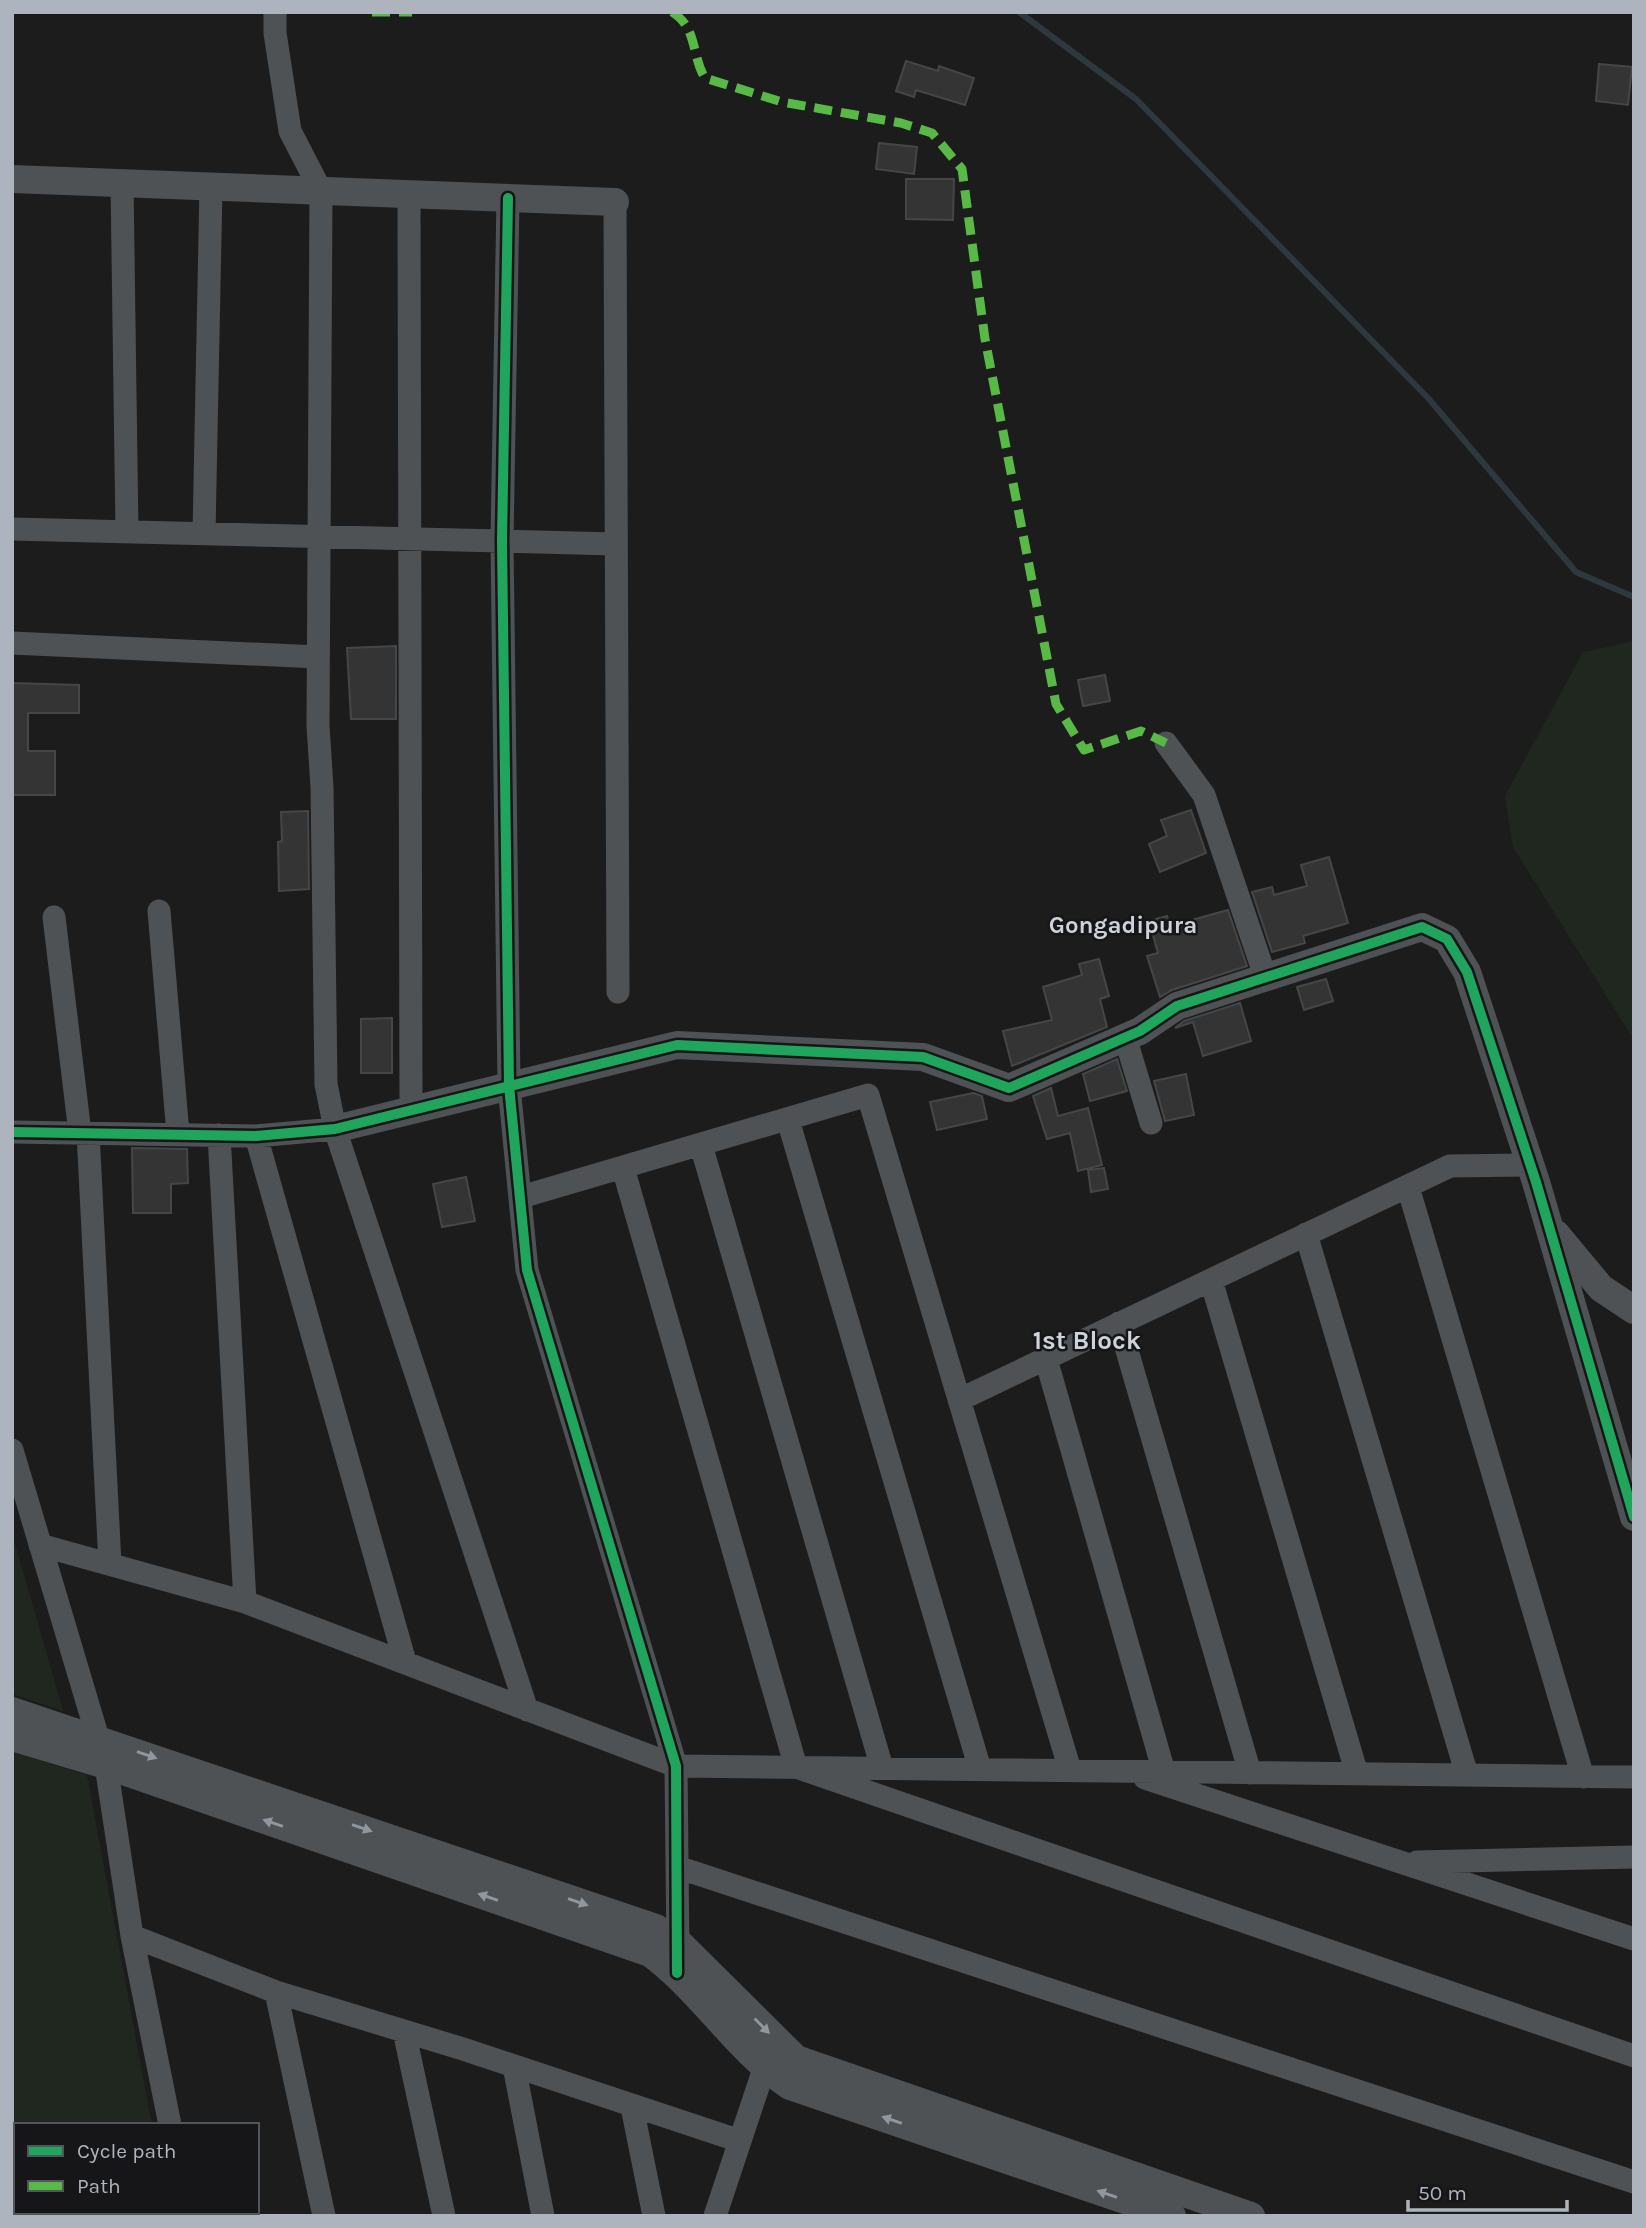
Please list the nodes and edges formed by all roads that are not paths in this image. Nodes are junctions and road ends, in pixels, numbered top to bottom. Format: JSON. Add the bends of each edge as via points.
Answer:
{"nodes":[{"id":1,"x":275,"y":12,"type":"edge"},
{"id":2,"x":12,"y":179,"type":"edge"},
{"id":3,"x":122,"y":183,"type":"junction"},
{"id":4,"x":211,"y":187,"type":"junction"},
{"id":5,"x":321,"y":191,"type":"junction"},
{"id":6,"x":409,"y":194,"type":"junction"},
{"id":7,"x":508,"y":198,"type":"junction"},
{"id":8,"x":615,"y":202,"type":"joint"},
{"id":9,"x":12,"y":529,"type":"edge"},
{"id":10,"x":127,"y":531,"type":"junction"},
{"id":11,"x":204,"y":533,"type":"junction"},
{"id":12,"x":319,"y":536,"type":"junction"},
{"id":13,"x":410,"y":538,"type":"junction"},
{"id":14,"x":502,"y":541,"type":"junction"},
{"id":15,"x":616,"y":544,"type":"junction"},
{"id":16,"x":12,"y":643,"type":"edge"},
{"id":17,"x":318,"y":657,"type":"junction"},
{"id":18,"x":1166,"y":743,"type":"dead end"},
{"id":19,"x":159,"y":911,"type":"dead end"},
{"id":20,"x":54,"y":917,"type":"dead end"},
{"id":21,"x":1266,"y":979,"type":"junction"},
{"id":22,"x":618,"y":992,"type":"dead end"},
{"id":23,"x":1125,"y":1037,"type":"junction"},
{"id":24,"x":509,"y":1086,"type":"junction"},
{"id":25,"x":411,"y":1110,"type":"junction"},
{"id":26,"x":788,"y":1120,"type":"junction"},
{"id":27,"x":1151,"y":1123,"type":"dead end"},
{"id":28,"x":335,"y":1129,"type":"junction"},
{"id":29,"x":12,"y":1132,"type":"edge"},
{"id":30,"x":84,"y":1133,"type":"junction"},
{"id":31,"x":178,"y":1135,"type":"junction"},
{"id":32,"x":219,"y":1135,"type":"junction"},
{"id":33,"x":256,"y":1136,"type":"junction"},
{"id":34,"x":701,"y":1145,"type":"junction"},
{"id":35,"x":1531,"y":1166,"type":"junction"},
{"id":36,"x":623,"y":1168,"type":"junction"},
{"id":37,"x":1408,"y":1187,"type":"junction"},
{"id":38,"x":521,"y":1198,"type":"junction"},
{"id":39,"x":1549,"y":1226,"type":"junction"},
{"id":40,"x":1306,"y":1234,"type":"junction"},
{"id":41,"x":1211,"y":1280,"type":"junction"},
{"id":42,"x":1634,"y":1310,"type":"edge"},
{"id":43,"x":1119,"y":1324,"type":"junction"},
{"id":44,"x":1046,"y":1359,"type":"junction"},
{"id":45,"x":959,"y":1400,"type":"junction"},
{"id":46,"x":12,"y":1450,"type":"edge"},
{"id":47,"x":1634,"y":1517,"type":"edge"},
{"id":48,"x":40,"y":1545,"type":"junction"},
{"id":49,"x":110,"y":1564,"type":"junction"},
{"id":50,"x":245,"y":1602,"type":"junction"},
{"id":51,"x":405,"y":1662,"type":"junction"},
{"id":52,"x":527,"y":1710,"type":"junction"},
{"id":53,"x":12,"y":1711,"type":"edge"},
{"id":54,"x":12,"y":1738,"type":"edge"},
{"id":55,"x":102,"y":1752,"type":"junction"},
{"id":56,"x":676,"y":1766,"type":"junction"},
{"id":57,"x":796,"y":1767,"type":"junction"},
{"id":58,"x":883,"y":1768,"type":"junction"},
{"id":59,"x":980,"y":1769,"type":"junction"},
{"id":60,"x":1070,"y":1770,"type":"junction"},
{"id":61,"x":1123,"y":1771,"type":"junction"},
{"id":62,"x":1164,"y":1772,"type":"junction"},
{"id":63,"x":1250,"y":1773,"type":"junction"},
{"id":64,"x":1357,"y":1774,"type":"junction"},
{"id":65,"x":1467,"y":1775,"type":"junction"},
{"id":66,"x":1583,"y":1777,"type":"junction"},
{"id":67,"x":1634,"y":1777,"type":"edge"},
{"id":68,"x":1634,"y":1857,"type":"edge"},
{"id":69,"x":1400,"y":1863,"type":"junction"},
{"id":70,"x":677,"y":1867,"type":"junction"},
{"id":71,"x":132,"y":1936,"type":"junction"},
{"id":72,"x":1634,"y":1939,"type":"edge"},
{"id":73,"x":678,"y":1942,"type":"junction"},
{"id":74,"x":677,"y":1973,"type":"junction"},
{"id":75,"x":276,"y":1992,"type":"junction"},
{"id":76,"x":404,"y":2031,"type":"junction"},
{"id":77,"x":1634,"y":2056,"type":"edge"},
{"id":78,"x":513,"y":2066,"type":"junction"},
{"id":79,"x":764,"y":2069,"type":"junction"},
{"id":80,"x":632,"y":2107,"type":"junction"},
{"id":81,"x":170,"y":2123,"type":"edge"},
{"id":82,"x":740,"y":2141,"type":"junction"},
{"id":83,"x":1634,"y":2182,"type":"edge"},
{"id":84,"x":324,"y":2216,"type":"edge"},
{"id":85,"x":444,"y":2216,"type":"edge"},
{"id":86,"x":543,"y":2216,"type":"edge"},
{"id":87,"x":654,"y":2216,"type":"edge"},
{"id":88,"x":715,"y":2216,"type":"edge"},
{"id":89,"x":1172,"y":2216,"type":"edge"},
{"id":90,"x":1251,"y":2216,"type":"edge"}],
"edges":[{"from":1,"to":5,"type":"street","via":[[290,131]]},
{"from":2,"to":3,"type":"street"},
{"from":3,"to":4,"type":"street"},
{"from":3,"to":10,"type":"street"},
{"from":4,"to":5,"type":"street"},
{"from":4,"to":11,"type":"street"},
{"from":5,"to":6,"type":"street"},
{"from":5,"to":12,"type":"street"},
{"from":6,"to":7,"type":"street"},
{"from":6,"to":13,"type":"street"},
{"from":7,"to":8,"type":"street"},
{"from":7,"to":14,"type":"street"},
{"from":8,"to":15,"type":"street"},
{"from":9,"to":10,"type":"street"},
{"from":10,"to":11,"type":"street"},
{"from":11,"to":12,"type":"street"},
{"from":12,"to":13,"type":"street"},
{"from":12,"to":17,"type":"street"},
{"from":13,"to":14,"type":"street"},
{"from":13,"to":25,"type":"street"},
{"from":14,"to":15,"type":"street"},
{"from":14,"to":24,"type":"street"},
{"from":15,"to":22,"type":"street"},
{"from":16,"to":17,"type":"street"},
{"from":17,"to":28,"type":"street","via":[[326,1084]]},
{"from":18,"to":21,"type":"street","via":[[1204,795]]},
{"from":19,"to":31,"type":"street"},
{"from":20,"to":30,"type":"street"},
{"from":21,"to":23,"type":"street","via":[[1177,1006]]},
{"from":21,"to":35,"type":"street","via":[[1422,927],[1447,939],[1466,972]]},
{"from":23,"to":24,"type":"street","via":[[1009,1088],[923,1057],[677,1045]]},
{"from":23,"to":27,"type":"street"},
{"from":24,"to":25,"type":"street"},
{"from":24,"to":38,"type":"street"},
{"from":25,"to":28,"type":"street"},
{"from":26,"to":34,"type":"street"},
{"from":26,"to":45,"type":"street","via":[[868,1095]]},
{"from":26,"to":59,"type":"street"},
{"from":28,"to":33,"type":"street"},
{"from":28,"to":52,"type":"street"},
{"from":29,"to":30,"type":"street"},
{"from":30,"to":31,"type":"street"},
{"from":30,"to":49,"type":"street"},
{"from":31,"to":32,"type":"street"},
{"from":32,"to":33,"type":"street"},
{"from":32,"to":50,"type":"street"},
{"from":33,"to":51,"type":"street"},
{"from":34,"to":36,"type":"street"},
{"from":34,"to":58,"type":"street"},
{"from":35,"to":37,"type":"street","via":[[1450,1167]]},
{"from":35,"to":39,"type":"street"},
{"from":36,"to":38,"type":"street"},
{"from":36,"to":57,"type":"street"},
{"from":37,"to":40,"type":"street"},
{"from":37,"to":66,"type":"street"},
{"from":38,"to":56,"type":"street","via":[[527,1270]]},
{"from":39,"to":42,"type":"street","via":[[1601,1288]]},
{"from":39,"to":47,"type":"street"},
{"from":40,"to":41,"type":"street"},
{"from":40,"to":65,"type":"street"},
{"from":41,"to":43,"type":"street"},
{"from":41,"to":64,"type":"street"},
{"from":43,"to":44,"type":"street"},
{"from":43,"to":63,"type":"street"},
{"from":44,"to":45,"type":"street"},
{"from":44,"to":62,"type":"street"},
{"from":45,"to":60,"type":"street"},
{"from":46,"to":48,"type":"street"},
{"from":48,"to":49,"type":"street"},
{"from":48,"to":55,"type":"street"},
{"from":49,"to":50,"type":"street"},
{"from":50,"to":51,"type":"street"},
{"from":51,"to":52,"type":"street"},
{"from":52,"to":56,"type":"street"},
{"from":53,"to":55,"type":"street"},
{"from":54,"to":55,"type":"street"},
{"from":55,"to":71,"type":"street"},
{"from":55,"to":73,"type":"street","one_way":true,"via":[[656,1928]]},
{"from":74,"to":55,"type":"street","one_way":true,"via":[[649,1953]]},
{"from":56,"to":57,"type":"street"},
{"from":56,"to":70,"type":"street"},
{"from":57,"to":58,"type":"street"},
{"from":57,"to":77,"type":"street"},
{"from":58,"to":59,"type":"street"},
{"from":59,"to":60,"type":"street"},
{"from":60,"to":61,"type":"street"},
{"from":61,"to":62,"type":"street"},
{"from":61,"to":69,"type":"street"},
{"from":62,"to":63,"type":"street"},
{"from":63,"to":64,"type":"street"},
{"from":64,"to":65,"type":"street"},
{"from":65,"to":66,"type":"street"},
{"from":66,"to":67,"type":"street"},
{"from":68,"to":69,"type":"street"},
{"from":69,"to":72,"type":"street"},
{"from":70,"to":73,"type":"street"},
{"from":70,"to":83,"type":"street"},
{"from":71,"to":75,"type":"street"},
{"from":71,"to":81,"type":"street"},
{"from":73,"to":74,"type":"street"},
{"from":73,"to":90,"type":"street","one_way":true,"via":[[796,2059]]},
{"from":74,"to":79,"type":"street"},
{"from":75,"to":76,"type":"street"},
{"from":75,"to":84,"type":"street"},
{"from":76,"to":78,"type":"street"},
{"from":76,"to":85,"type":"street"},
{"from":78,"to":80,"type":"street"},
{"from":78,"to":86,"type":"street"},
{"from":79,"to":82,"type":"street"},
{"from":89,"to":79,"type":"street","one_way":true,"via":[[790,2086]]},
{"from":80,"to":82,"type":"street"},
{"from":80,"to":87,"type":"street"},
{"from":82,"to":88,"type":"street"}]}
